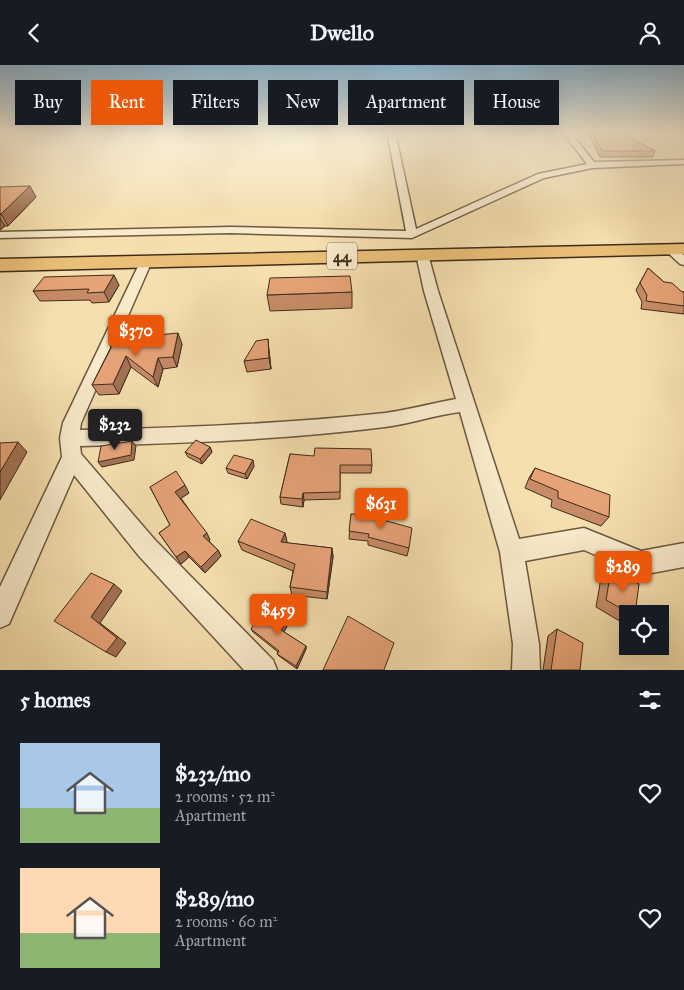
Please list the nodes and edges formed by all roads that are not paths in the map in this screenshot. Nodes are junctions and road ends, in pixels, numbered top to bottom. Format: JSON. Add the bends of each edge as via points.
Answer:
{"nodes":[{"id":1,"x":397,"y":160,"type":"edge"},
{"id":2,"x":588,"y":160,"type":"edge"},
{"id":3,"x":684,"y":162,"type":"edge"},
{"id":4,"x":592,"y":165,"type":"junction"},
{"id":5,"x":0,"y":235,"type":"edge"},
{"id":6,"x":412,"y":235,"type":"junction"},
{"id":7,"x":679,"y":253,"type":"edge"},
{"id":8,"x":422,"y":254,"type":"junction"},
{"id":9,"x":146,"y":261,"type":"junction"},
{"id":10,"x":0,"y":265,"type":"edge"},
{"id":11,"x":467,"y":405,"type":"junction"},
{"id":12,"x":70,"y":448,"type":"junction"},
{"id":13,"x":512,"y":552,"type":"junction"},
{"id":14,"x":684,"y":555,"type":"edge"},
{"id":15,"x":0,"y":615,"type":"edge"},
{"id":16,"x":262,"y":670,"type":"edge"},
{"id":17,"x":526,"y":670,"type":"edge"}],
"edges":[{"from":1,"to":6,"type":"street"},
{"from":2,"to":4,"type":"street"},
{"from":3,"to":4,"type":"street","number":"44"},
{"from":4,"to":6,"type":"street","number":"44","via":[[541,176]]},
{"from":5,"to":6,"type":"street","number":"44","via":[[231,230]]},
{"from":7,"to":8,"type":"main road","number":"44"},
{"from":8,"to":9,"type":"main road","number":"44"},
{"from":8,"to":11,"type":"street"},
{"from":9,"to":10,"type":"main road","number":"44"},
{"from":9,"to":12,"type":"street","via":[[72,423]]},
{"from":11,"to":12,"type":"street","via":[[378,421]]},
{"from":11,"to":13,"type":"street"},
{"from":12,"to":15,"type":"street"},
{"from":12,"to":16,"type":"street","via":[[147,548]]},
{"from":13,"to":14,"type":"street","via":[[584,539],[641,563]]},
{"from":13,"to":17,"type":"street","via":[[526,644]]}]}
